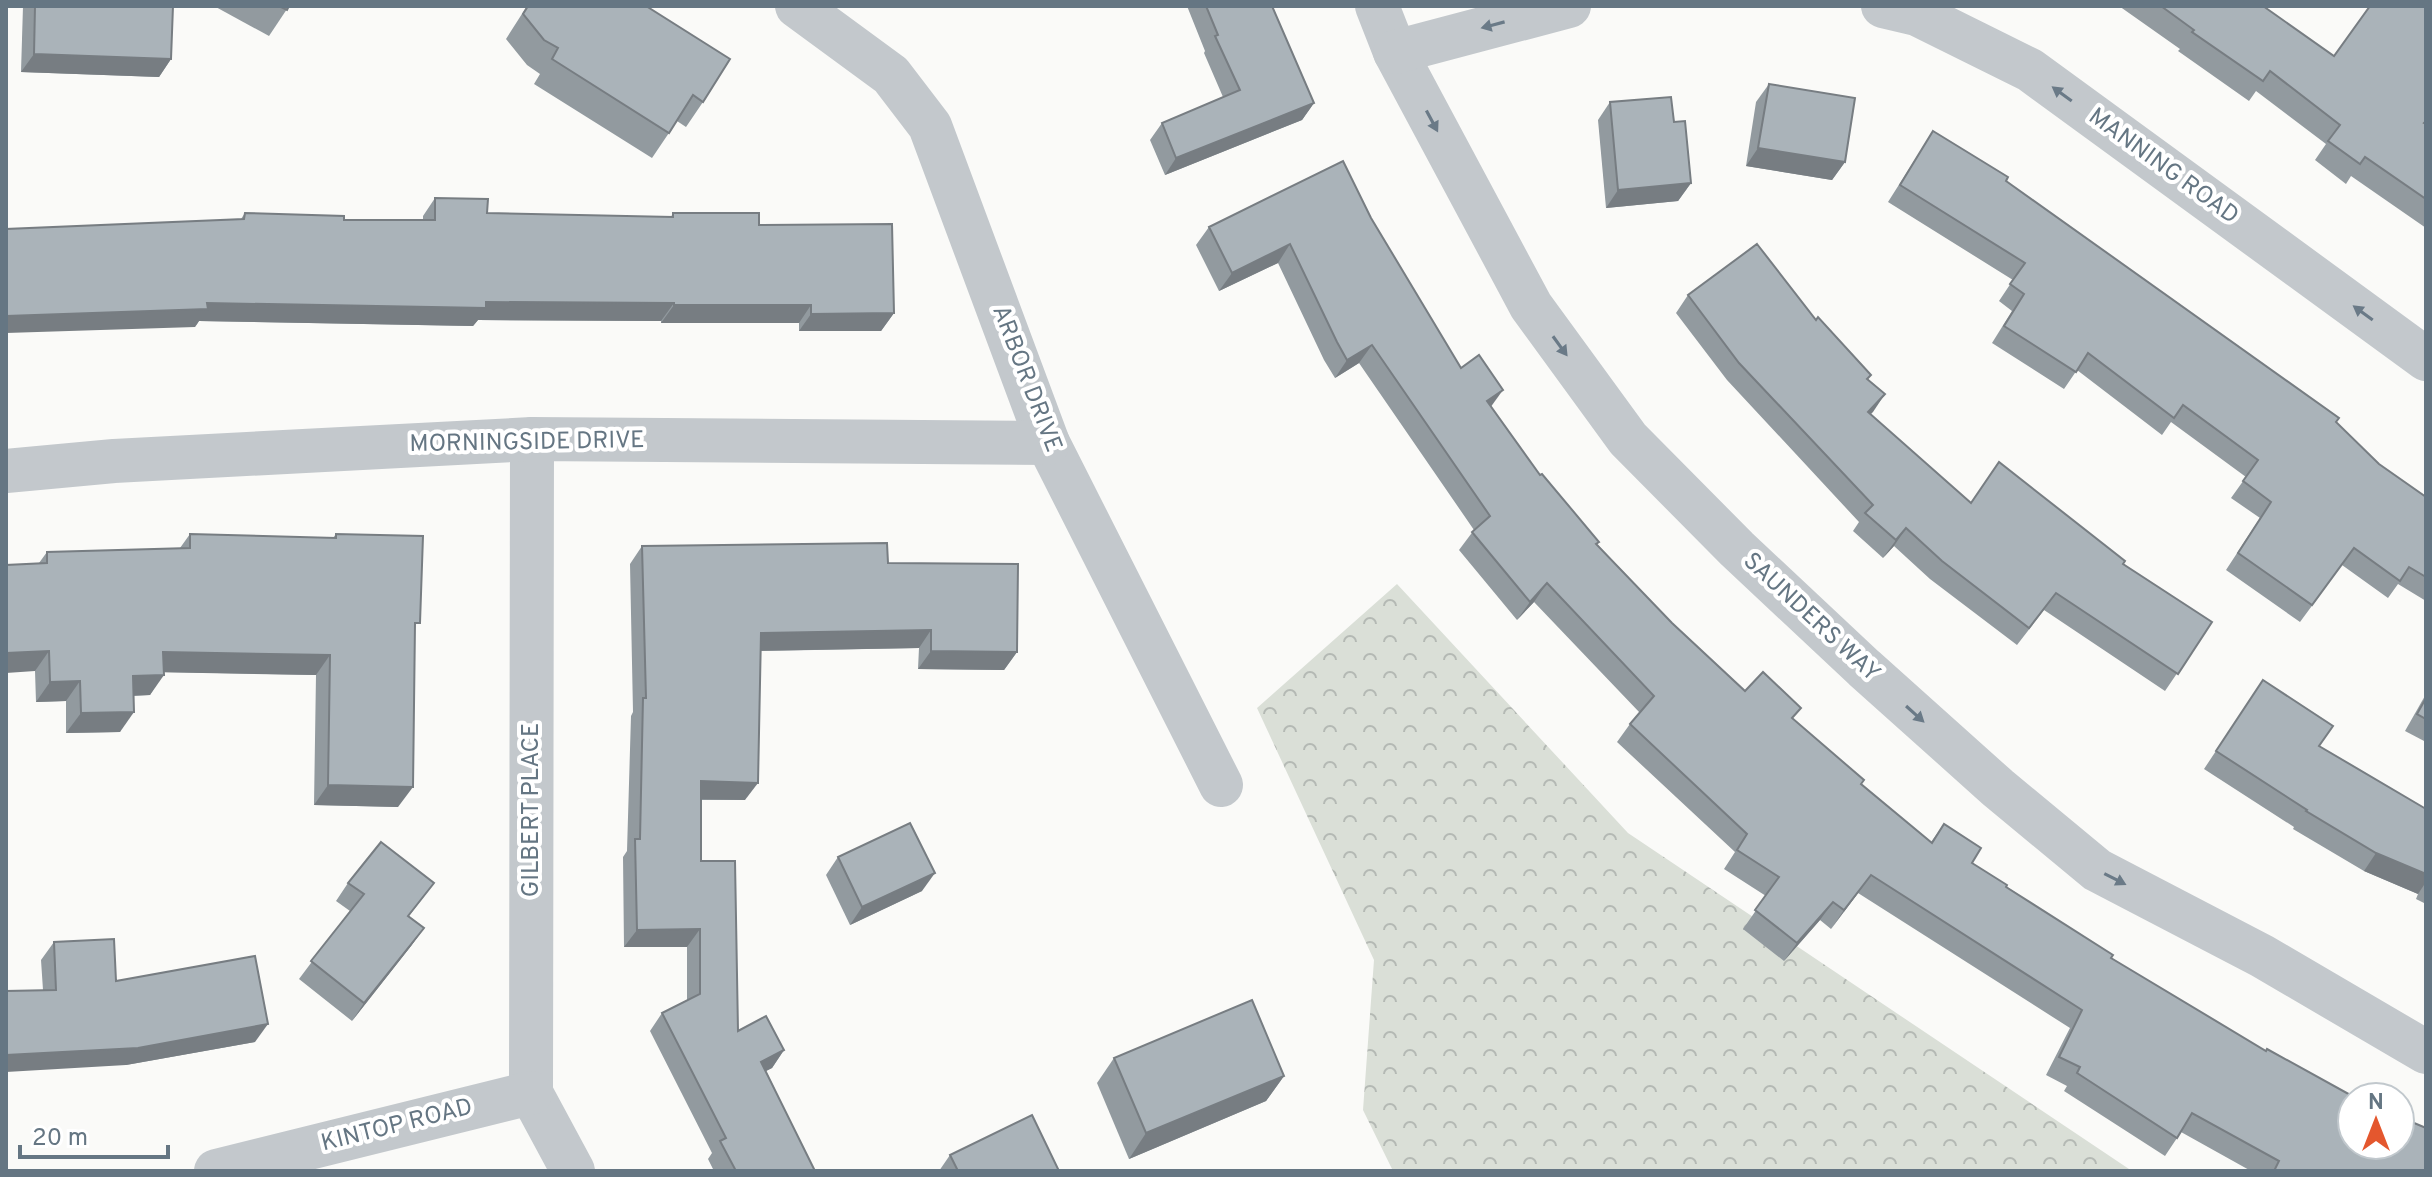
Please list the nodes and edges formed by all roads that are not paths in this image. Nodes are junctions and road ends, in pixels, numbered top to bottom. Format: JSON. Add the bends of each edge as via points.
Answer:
{"nodes":[{"id":1,"x":797,"y":6,"type":"edge"},
{"id":2,"x":1377,"y":6,"type":"edge"},
{"id":3,"x":1569,"y":6,"type":"edge"},
{"id":4,"x":1883,"y":6,"type":"edge"},
{"id":5,"x":1395,"y":52,"type":"junction"},
{"id":6,"x":2426,"y":359,"type":"edge"},
{"id":7,"x":532,"y":439,"type":"junction"},
{"id":8,"x":1048,"y":443,"type":"junction"},
{"id":9,"x":6,"y":471,"type":"edge"},
{"id":10,"x":1221,"y":785,"type":"dead end"},
{"id":11,"x":2426,"y":1052,"type":"edge"},
{"id":12,"x":531,"y":1093,"type":"junction"},
{"id":13,"x":216,"y":1171,"type":"edge"},
{"id":14,"x":573,"y":1171,"type":"edge"}],
"edges":[{"from":1,"to":8,"type":"street","name":"ARBOR DRIVE","via":[[891,75],[930,126]]},
{"from":2,"to":5,"type":"street","name":"SAUNDERS WAY"},
{"from":3,"to":5,"type":"street","one_way":true},
{"from":6,"to":4,"type":"street","name":"MANNING ROAD","one_way":true,"via":[[2030,70],[1917,14]]},
{"from":5,"to":11,"type":"street","name":"SAUNDERS WAY","one_way":true,"via":[[1531,306],[1628,439],[1737,549],[1998,788],[2097,870],[2262,956]]},
{"from":7,"to":8,"type":"street","name":"MORNINGSIDE DRIVE"},
{"from":7,"to":9,"type":"street","name":"MORNINGSIDE DRIVE"},
{"from":7,"to":12,"type":"street","name":"GILBERT PLACE"},
{"from":8,"to":10,"type":"street","name":"ARBOR DRIVE"},
{"from":12,"to":13,"type":"street","name":"KINTOP ROAD"},
{"from":12,"to":14,"type":"street","name":"GILBERT PLACE"}]}
